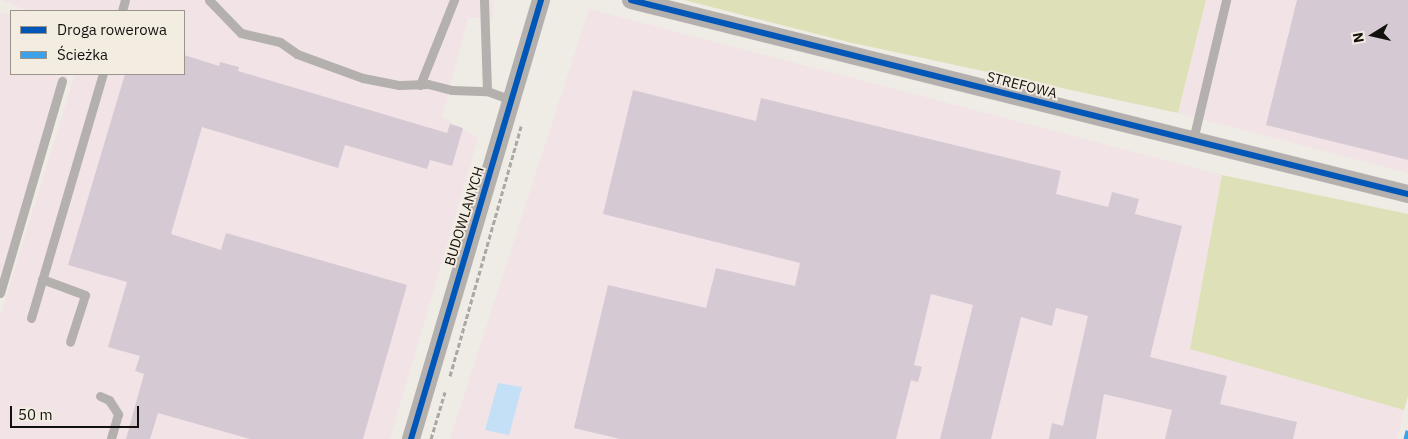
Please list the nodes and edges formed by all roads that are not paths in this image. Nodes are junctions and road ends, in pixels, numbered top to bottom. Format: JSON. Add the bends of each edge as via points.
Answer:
{"nodes":[{"id":1,"x":209,"y":0,"type":"edge"},
{"id":2,"x":454,"y":0,"type":"edge"},
{"id":3,"x":484,"y":0,"type":"edge"},
{"id":4,"x":541,"y":0,"type":"edge"},
{"id":5,"x":631,"y":0,"type":"edge"},
{"id":6,"x":1226,"y":0,"type":"edge"},
{"id":7,"x":103,"y":75,"type":"edge"},
{"id":8,"x":62,"y":81,"type":"dead end"},
{"id":9,"x":420,"y":85,"type":"junction"},
{"id":10,"x":487,"y":91,"type":"junction"},
{"id":11,"x":512,"y":100,"type":"junction"},
{"id":12,"x":1193,"y":140,"type":"junction"},
{"id":13,"x":1408,"y":194,"type":"edge"},
{"id":14,"x":42,"y":279,"type":"junction"},
{"id":15,"x":0,"y":292,"type":"edge"},
{"id":16,"x":31,"y":318,"type":"dead end"},
{"id":17,"x":70,"y":342,"type":"dead end"},
{"id":18,"x":100,"y":396,"type":"dead end"},
{"id":19,"x":111,"y":439,"type":"edge"},
{"id":20,"x":411,"y":439,"type":"edge"}],
"edges":[{"from":1,"to":9,"type":"lane","via":[[241,33],[280,42],[297,54],[364,78],[400,86]]},
{"from":2,"to":9,"type":"lane"},
{"from":3,"to":10,"type":"lane"},
{"from":4,"to":11,"type":"street","name":"BUDOWLANYCH"},
{"from":5,"to":12,"type":"street","name":"STREFOWA"},
{"from":6,"to":12,"type":"lane"},
{"from":7,"to":14,"type":"lane"},
{"from":8,"to":15,"type":"lane"},
{"from":9,"to":10,"type":"lane"},
{"from":10,"to":11,"type":"lane"},
{"from":11,"to":20,"type":"street","name":"BUDOWLANYCH"},
{"from":12,"to":13,"type":"street","name":"STREFOWA"},
{"from":14,"to":16,"type":"lane"},
{"from":14,"to":17,"type":"lane","via":[[85,295]]},
{"from":18,"to":19,"type":"lane","via":[[109,400],[118,414]]}]}
